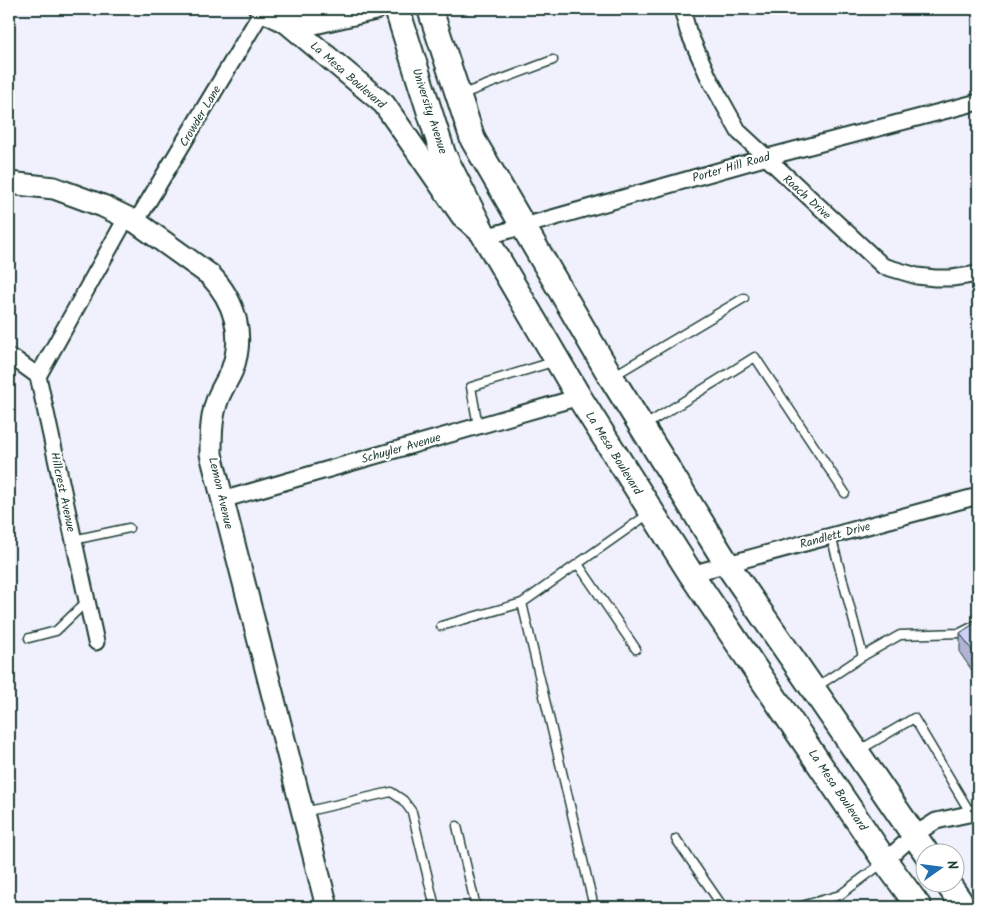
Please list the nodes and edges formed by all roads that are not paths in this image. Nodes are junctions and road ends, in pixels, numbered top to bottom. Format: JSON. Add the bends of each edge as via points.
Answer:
{"nodes":[{"id":1,"x":261,"y":9,"type":"edge"},
{"id":2,"x":375,"y":9,"type":"edge"},
{"id":3,"x":397,"y":9,"type":"edge"},
{"id":4,"x":430,"y":9,"type":"edge"},
{"id":5,"x":682,"y":9,"type":"edge"},
{"id":6,"x":286,"y":22,"type":"junction"},
{"id":7,"x":553,"y":60,"type":"dead end"},
{"id":8,"x":458,"y":95,"type":"junction"},
{"id":9,"x":978,"y":102,"type":"edge"},
{"id":10,"x":764,"y":158,"type":"junction"},
{"id":11,"x":9,"y":183,"type":"edge"},
{"id":12,"x":132,"y":219,"type":"junction"},
{"id":13,"x":523,"y":226,"type":"junction"},
{"id":14,"x":485,"y":237,"type":"junction"},
{"id":15,"x":978,"y":274,"type":"edge"},
{"id":16,"x":744,"y":298,"type":"dead end"},
{"id":17,"x":9,"y":357,"type":"edge"},
{"id":18,"x":558,"y":360,"type":"junction"},
{"id":19,"x":38,"y":376,"type":"junction"},
{"id":20,"x":611,"y":377,"type":"junction"},
{"id":21,"x":580,"y":397,"type":"junction"},
{"id":22,"x":478,"y":426,"type":"junction"},
{"id":23,"x":642,"y":427,"type":"junction"},
{"id":24,"x":845,"y":493,"type":"dead end"},
{"id":25,"x":978,"y":496,"type":"edge"},
{"id":26,"x":222,"y":500,"type":"junction"},
{"id":27,"x":652,"y":512,"type":"junction"},
{"id":28,"x":129,"y":528,"type":"dead end"},
{"id":29,"x":831,"y":536,"type":"junction"},
{"id":30,"x":73,"y":540,"type":"junction"},
{"id":31,"x":578,"y":564,"type":"junction"},
{"id":32,"x":728,"y":564,"type":"junction"},
{"id":33,"x":691,"y":574,"type":"junction"},
{"id":34,"x":87,"y":601,"type":"junction"},
{"id":35,"x":522,"y":604,"type":"junction"},
{"id":36,"x":978,"y":624,"type":"edge"},
{"id":37,"x":441,"y":626,"type":"dead end"},
{"id":38,"x":29,"y":638,"type":"dead end"},
{"id":39,"x":96,"y":642,"type":"dead end"},
{"id":40,"x":636,"y":649,"type":"dead end"},
{"id":41,"x":863,"y":656,"type":"junction"},
{"id":42,"x":814,"y":689,"type":"junction"},
{"id":43,"x":857,"y":752,"type":"junction"},
{"id":44,"x":302,"y":813,"type":"junction"},
{"id":45,"x":974,"y":813,"type":"edge"},
{"id":46,"x":457,"y":826,"type":"dead end"},
{"id":47,"x":676,"y":838,"type":"dead end"},
{"id":48,"x":920,"y":844,"type":"edge"},
{"id":49,"x":914,"y":847,"type":"edge"},
{"id":50,"x":885,"y":861,"type":"junction"},
{"id":51,"x":955,"y":894,"type":"edge"},
{"id":52,"x":326,"y":907,"type":"edge"},
{"id":53,"x":435,"y":907,"type":"edge"},
{"id":54,"x":476,"y":907,"type":"edge"},
{"id":55,"x":594,"y":907,"type":"edge"},
{"id":56,"x":723,"y":907,"type":"edge"},
{"id":57,"x":798,"y":907,"type":"edge"},
{"id":58,"x":918,"y":907,"type":"edge"},
{"id":59,"x":964,"y":907,"type":"edge"}],
"edges":[{"from":1,"to":6,"type":"main road","name":"La Mesa Boulevard"},
{"from":1,"to":12,"type":"street","name":"Crowder Lane"},
{"from":2,"to":6,"type":"main road","name":"La Mesa Boulevard","via":[[314,23]]},
{"from":3,"to":14,"type":"main road","name":"University Avenue","via":[[443,154]]},
{"from":4,"to":8,"type":"main road"},
{"from":5,"to":10,"type":"street","name":"Roach Drive","via":[[709,78],[738,132]]},
{"from":6,"to":14,"type":"main road","name":"La Mesa Boulevard","via":[[384,104],[462,216]]},
{"from":7,"to":8,"type":"lane"},
{"from":8,"to":13,"type":"main road","via":[[473,140]]},
{"from":9,"to":10,"type":"street","name":"Porter Hill Road"},
{"from":10,"to":13,"type":"street","name":"Porter Hill Road"},
{"from":10,"to":15,"type":"street","name":"Roach Drive","via":[[883,266],[936,278]]},
{"from":11,"to":12,"type":"main road","name":"Lemon Avenue","via":[[54,188]]},
{"from":12,"to":19,"type":"street","name":"Crowder Lane"},
{"from":12,"to":26,"type":"main road","name":"Lemon Avenue","via":[[210,275],[232,306],[238,345],[231,372],[215,406],[211,438],[211,454]]},
{"from":13,"to":14,"type":"street","name":"Porter Hill Road"},
{"from":13,"to":20,"type":"main road"},
{"from":14,"to":18,"type":"main road","name":"La Mesa Boulevard"},
{"from":16,"to":20,"type":"lane"},
{"from":17,"to":19,"type":"street"},
{"from":18,"to":21,"type":"main road","name":"La Mesa Boulevard"},
{"from":18,"to":22,"type":"lane","via":[[471,387]]},
{"from":19,"to":30,"type":"street","name":"Hillcrest Avenue"},
{"from":20,"to":23,"type":"main road"},
{"from":21,"to":22,"type":"street","name":"Schuyler Avenue"},
{"from":21,"to":27,"type":"main road","name":"La Mesa Boulevard"},
{"from":22,"to":26,"type":"street","name":"Schuyler Avenue"},
{"from":23,"to":24,"type":"lane","via":[[754,357]]},
{"from":23,"to":32,"type":"main road"},
{"from":25,"to":29,"type":"street","name":"Randlett Drive"},
{"from":26,"to":44,"type":"main road","name":"Lemon Avenue"},
{"from":27,"to":31,"type":"lane"},
{"from":27,"to":33,"type":"main road","name":"La Mesa Boulevard"},
{"from":28,"to":30,"type":"lane"},
{"from":29,"to":32,"type":"street","name":"Randlett Drive"},
{"from":29,"to":41,"type":"lane"},
{"from":30,"to":34,"type":"street","name":"Hillcrest Avenue"},
{"from":31,"to":35,"type":"lane"},
{"from":31,"to":40,"type":"lane"},
{"from":32,"to":33,"type":"street","name":"Randlett Drive"},
{"from":32,"to":42,"type":"main road"},
{"from":33,"to":50,"type":"main road","name":"La Mesa Boulevard"},
{"from":34,"to":38,"type":"lane","via":[[56,631]]},
{"from":34,"to":39,"type":"street","name":"Hillcrest Avenue"},
{"from":35,"to":37,"type":"lane"},
{"from":35,"to":55,"type":"lane"},
{"from":36,"to":41,"type":"lane","via":[[960,633],[900,635]]},
{"from":41,"to":42,"type":"lane"},
{"from":42,"to":43,"type":"main road"},
{"from":43,"to":45,"type":"lane","via":[[914,718]]},
{"from":43,"to":48,"type":"main road"},
{"from":44,"to":52,"type":"main road","name":"Lemon Avenue"},
{"from":44,"to":53,"type":"lane","via":[[391,792],[403,800],[412,812]]},
{"from":45,"to":48,"type":"street","via":[[936,821]]},
{"from":46,"to":54,"type":"lane"},
{"from":47,"to":56,"type":"lane"},
{"from":49,"to":50,"type":"street"},
{"from":50,"to":57,"type":"lane","via":[[840,896]]},
{"from":50,"to":58,"type":"main road","name":"La Mesa Boulevard"},
{"from":51,"to":59,"type":"main road"}]}
